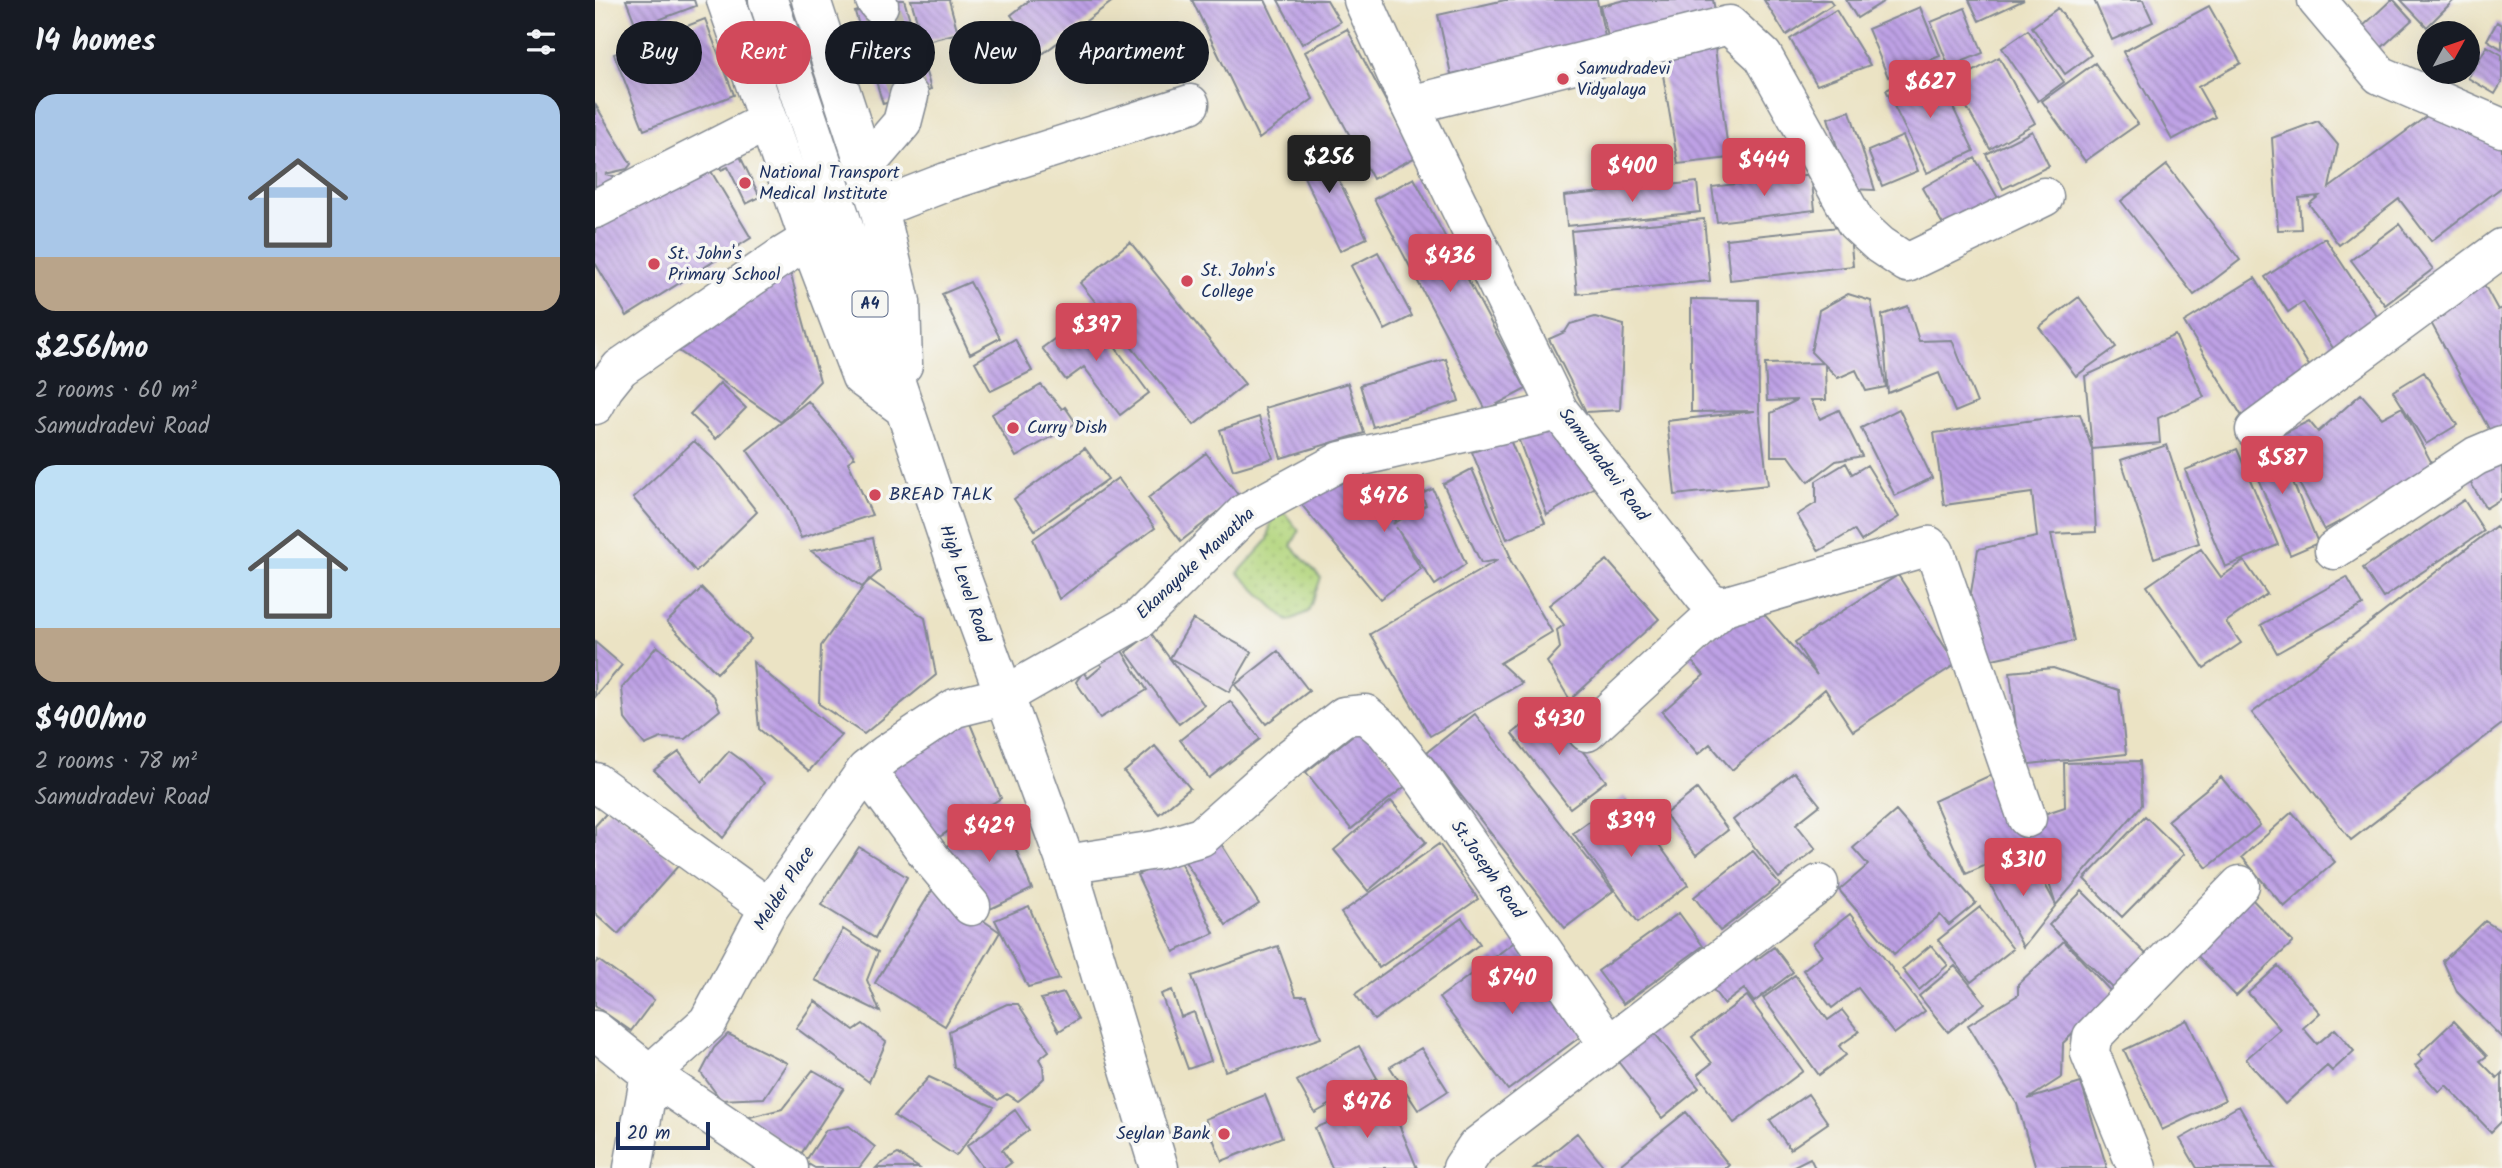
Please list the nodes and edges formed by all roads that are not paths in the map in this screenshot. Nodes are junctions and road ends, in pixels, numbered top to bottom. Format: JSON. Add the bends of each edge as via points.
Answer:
{"nodes":[{"id":1,"x":726,"y":0,"type":"edge"},
{"id":2,"x":768,"y":0,"type":"edge"},
{"id":3,"x":811,"y":0,"type":"edge"},
{"id":4,"x":1363,"y":0,"type":"edge"},
{"id":5,"x":2317,"y":0,"type":"edge"},
{"id":6,"x":909,"y":96,"type":"tunnel mouth"},
{"id":7,"x":1190,"y":104,"type":"dead end"},
{"id":8,"x":1410,"y":105,"type":"junction"},
{"id":9,"x":768,"y":121,"type":"junction"},
{"id":10,"x":2502,"y":128,"type":"edge"},
{"id":11,"x":866,"y":165,"type":"junction"},
{"id":12,"x":2044,"y":197,"type":"dead end"},
{"id":13,"x":879,"y":208,"type":"junction"},
{"id":14,"x":595,"y":209,"type":"edge"},
{"id":15,"x":810,"y":240,"type":"junction"},
{"id":16,"x":2502,"y":248,"type":"edge"},
{"id":17,"x":595,"y":405,"type":"edge"},
{"id":18,"x":905,"y":409,"type":"junction"},
{"id":19,"x":1559,"y":411,"type":"junction"},
{"id":20,"x":2255,"y":430,"type":"dead end"},
{"id":21,"x":2502,"y":445,"type":"edge"},
{"id":22,"x":2334,"y":550,"type":"dead end"},
{"id":23,"x":1724,"y":606,"type":"junction"},
{"id":24,"x":1003,"y":696,"type":"junction"},
{"id":25,"x":1587,"y":732,"type":"dead end"},
{"id":26,"x":866,"y":770,"type":"junction"},
{"id":27,"x":595,"y":782,"type":"edge"},
{"id":28,"x":2027,"y":818,"type":"dead end"},
{"id":29,"x":1066,"y":864,"type":"junction"},
{"id":30,"x":1819,"y":884,"type":"dead end"},
{"id":31,"x":2239,"y":885,"type":"dead end"},
{"id":32,"x":971,"y":906,"type":"dead end"},
{"id":33,"x":769,"y":908,"type":"junction"},
{"id":34,"x":595,"y":1030,"type":"edge"},
{"id":35,"x":1608,"y":1044,"type":"junction"},
{"id":36,"x":650,"y":1074,"type":"junction"},
{"id":37,"x":633,"y":1168,"type":"edge"},
{"id":38,"x":789,"y":1168,"type":"edge"},
{"id":39,"x":1159,"y":1168,"type":"edge"},
{"id":40,"x":1462,"y":1168,"type":"edge"},
{"id":41,"x":2137,"y":1168,"type":"edge"}],
"edges":[{"from":1,"to":9,"type":"main road","number":"A4"},
{"from":2,"to":18,"type":"main road","name":"High Level Road","number":"A4"},
{"from":3,"to":11,"type":"main road","number":"A4"},
{"from":4,"to":8,"type":"main road","name":"Samudradevi Road"},
{"from":5,"to":10,"type":"main road","via":[[2380,75]]},
{"from":6,"to":11,"type":"main road","via":[[902,123]]},
{"from":7,"to":13,"type":"main road"},
{"from":8,"to":12,"type":"main road","via":[[1729,25],[1763,56],[1856,223],[1907,263]]},
{"from":8,"to":19,"type":"main road","name":"Samudradevi Road"},
{"from":9,"to":14,"type":"main road"},
{"from":9,"to":15,"type":"main road","number":"A4"},
{"from":11,"to":13,"type":"main road","number":"A4"},
{"from":13,"to":18,"type":"main road","number":"A4","via":[[901,302]]},
{"from":15,"to":17,"type":"main road","via":[[620,368]]},
{"from":15,"to":18,"type":"main road","number":"A4","via":[[861,377]]},
{"from":16,"to":20,"type":"main road"},
{"from":18,"to":24,"type":"main road","name":"High Level Road","number":"A4"},
{"from":19,"to":23,"type":"main road","name":"Samudradevi Road","via":[[1704,596]]},
{"from":19,"to":24,"type":"main road","name":"Ekanayake Mawatha","via":[[1341,461],[1245,513],[1139,619]]},
{"from":21,"to":22,"type":"main road","via":[[2476,456]]},
{"from":23,"to":25,"type":"main road"},
{"from":23,"to":28,"type":"main road","via":[[1933,548]]},
{"from":24,"to":26,"type":"main road","name":"Melder Place","via":[[955,708]]},
{"from":24,"to":29,"type":"main road","name":"High Level Road","number":"A4"},
{"from":26,"to":32,"type":"main road"},
{"from":26,"to":33,"type":"main road","name":"Melder Place"},
{"from":27,"to":33,"type":"main road"},
{"from":29,"to":35,"type":"main road","name":"St.Joseph Road","via":[[1156,850],[1201,837],[1344,716],[1365,714],[1385,731],[1423,780]]},
{"from":29,"to":39,"type":"main road","name":"High Level Road","number":"A4"},
{"from":30,"to":35,"type":"main road"},
{"from":31,"to":41,"type":"main road","via":[[2092,1037],[2090,1053]]},
{"from":33,"to":36,"type":"main road","name":"Melder Place","via":[[708,1023]]},
{"from":34,"to":36,"type":"main road"},
{"from":35,"to":40,"type":"main road","via":[[1476,1147]]},
{"from":36,"to":37,"type":"main road"},
{"from":36,"to":38,"type":"main road"}]}
